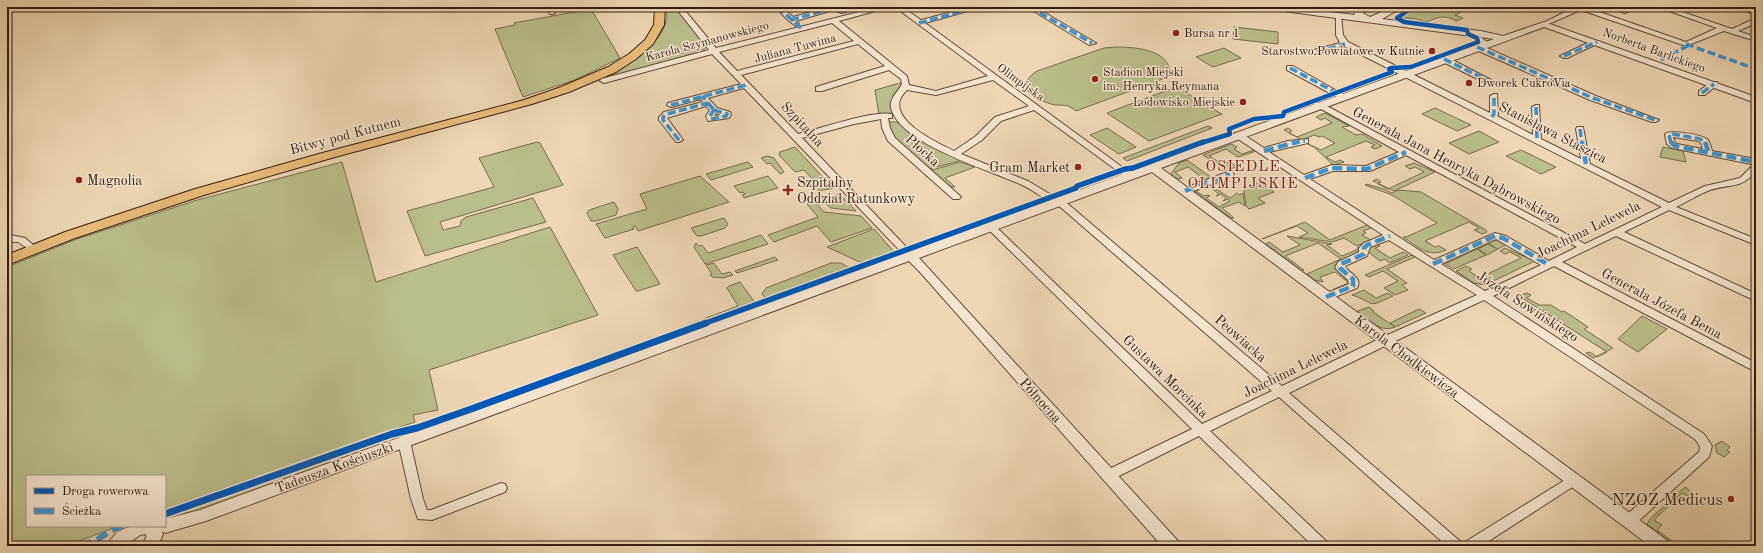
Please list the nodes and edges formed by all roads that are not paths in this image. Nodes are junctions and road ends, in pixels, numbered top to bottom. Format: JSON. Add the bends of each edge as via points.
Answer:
{"nodes":[{"id":1,"x":660,"y":7,"type":"edge"},
{"id":2,"x":678,"y":7,"type":"edge"},
{"id":3,"x":778,"y":7,"type":"edge"},
{"id":4,"x":859,"y":7,"type":"edge"},
{"id":5,"x":887,"y":7,"type":"edge"},
{"id":6,"x":898,"y":7,"type":"edge"},
{"id":7,"x":979,"y":7,"type":"edge"},
{"id":8,"x":1030,"y":7,"type":"edge"},
{"id":9,"x":1269,"y":7,"type":"edge"},
{"id":10,"x":1399,"y":7,"type":"edge"},
{"id":11,"x":1579,"y":7,"type":"edge"},
{"id":12,"x":1611,"y":7,"type":"edge"},
{"id":13,"x":1634,"y":7,"type":"edge"},
{"id":14,"x":1661,"y":7,"type":"edge"},
{"id":15,"x":1739,"y":7,"type":"edge"},
{"id":16,"x":832,"y":8,"type":"edge"},
{"id":17,"x":1365,"y":9,"type":"edge"},
{"id":18,"x":1312,"y":12,"type":"junction"},
{"id":19,"x":1756,"y":13,"type":"edge"},
{"id":20,"x":1387,"y":14,"type":"junction"},
{"id":21,"x":1339,"y":16,"type":"junction"},
{"id":22,"x":791,"y":20,"type":"junction"},
{"id":23,"x":1369,"y":20,"type":"junction"},
{"id":24,"x":1756,"y":20,"type":"edge"},
{"id":25,"x":834,"y":21,"type":"junction"},
{"id":26,"x":919,"y":23,"type":"junction"},
{"id":27,"x":1402,"y":24,"type":"junction"},
{"id":28,"x":1544,"y":24,"type":"junction"},
{"id":29,"x":802,"y":29,"type":"junction"},
{"id":30,"x":1728,"y":30,"type":"junction"},
{"id":31,"x":1472,"y":34,"type":"junction"},
{"id":32,"x":1499,"y":39,"type":"junction"},
{"id":33,"x":1756,"y":39,"type":"edge"},
{"id":34,"x":859,"y":42,"type":"junction"},
{"id":35,"x":1597,"y":42,"type":"junction"},
{"id":36,"x":1092,"y":43,"type":"dead end"},
{"id":37,"x":1345,"y":44,"type":"junction"},
{"id":38,"x":1481,"y":46,"type":"junction"},
{"id":39,"x":715,"y":51,"type":"junction"},
{"id":40,"x":1317,"y":52,"type":"dead end"},
{"id":41,"x":1564,"y":56,"type":"dead end"},
{"id":42,"x":1444,"y":59,"type":"junction"},
{"id":43,"x":890,"y":67,"type":"junction"},
{"id":44,"x":1290,"y":68,"type":"dead end"},
{"id":45,"x":736,"y":74,"type":"junction"},
{"id":46,"x":1405,"y":74,"type":"junction"},
{"id":47,"x":994,"y":77,"type":"junction"},
{"id":48,"x":1487,"y":80,"type":"dead end"},
{"id":49,"x":604,"y":81,"type":"dead end"},
{"id":50,"x":1714,"y":84,"type":"junction"},
{"id":51,"x":746,"y":85,"type":"junction"},
{"id":52,"x":905,"y":87,"type":"junction"},
{"id":53,"x":819,"y":89,"type":"dead end"},
{"id":54,"x":1702,"y":93,"type":"dead end"},
{"id":55,"x":1342,"y":96,"type":"junction"},
{"id":56,"x":1494,"y":96,"type":"dead end"},
{"id":57,"x":705,"y":100,"type":"junction"},
{"id":58,"x":1756,"y":100,"type":"edge"},
{"id":59,"x":672,"y":104,"type":"dead end"},
{"id":60,"x":1318,"y":105,"type":"junction"},
{"id":61,"x":1035,"y":107,"type":"junction"},
{"id":62,"x":1536,"y":107,"type":"dead end"},
{"id":63,"x":714,"y":110,"type":"dead end"},
{"id":64,"x":897,"y":115,"type":"junction"},
{"id":65,"x":884,"y":116,"type":"junction"},
{"id":66,"x":1492,"y":117,"type":"junction"},
{"id":67,"x":1655,"y":120,"type":"dead end"},
{"id":68,"x":1580,"y":129,"type":"dead end"},
{"id":69,"x":1238,"y":135,"type":"junction"},
{"id":70,"x":797,"y":138,"type":"junction"},
{"id":71,"x":679,"y":140,"type":"dead end"},
{"id":72,"x":1537,"y":140,"type":"junction"},
{"id":73,"x":1305,"y":141,"type":"dead end"},
{"id":74,"x":1264,"y":151,"type":"junction"},
{"id":75,"x":1708,"y":151,"type":"dead end"},
{"id":76,"x":1406,"y":152,"type":"junction"},
{"id":77,"x":954,"y":155,"type":"junction"},
{"id":78,"x":1756,"y":162,"type":"edge"},
{"id":79,"x":1586,"y":164,"type":"junction"},
{"id":80,"x":1152,"y":167,"type":"junction"},
{"id":81,"x":1756,"y":167,"type":"edge"},
{"id":82,"x":1230,"y":174,"type":"dead end"},
{"id":83,"x":1129,"y":176,"type":"junction"},
{"id":84,"x":1305,"y":178,"type":"junction"},
{"id":85,"x":1185,"y":191,"type":"junction"},
{"id":86,"x":956,"y":197,"type":"dead end"},
{"id":87,"x":1058,"y":201,"type":"junction"},
{"id":88,"x":1669,"y":207,"type":"junction"},
{"id":89,"x":990,"y":226,"type":"junction"},
{"id":90,"x":1615,"y":232,"type":"junction"},
{"id":91,"x":1390,"y":236,"type":"junction"},
{"id":92,"x":7,"y":239,"type":"edge"},
{"id":93,"x":1756,"y":242,"type":"edge"},
{"id":94,"x":1584,"y":247,"type":"junction"},
{"id":95,"x":33,"y":249,"type":"junction"},
{"id":96,"x":910,"y":256,"type":"junction"},
{"id":97,"x":7,"y":260,"type":"edge"},
{"id":98,"x":1433,"y":264,"type":"junction"},
{"id":99,"x":1552,"y":264,"type":"junction"},
{"id":100,"x":1485,"y":296,"type":"junction"},
{"id":101,"x":1326,"y":297,"type":"junction"},
{"id":102,"x":1756,"y":298,"type":"edge"},
{"id":103,"x":1387,"y":340,"type":"junction"},
{"id":104,"x":1756,"y":368,"type":"edge"},
{"id":105,"x":1281,"y":392,"type":"junction"},
{"id":106,"x":1200,"y":431,"type":"junction"},
{"id":107,"x":404,"y":442,"type":"junction"},
{"id":108,"x":1109,"y":475,"type":"junction"},
{"id":109,"x":1573,"y":480,"type":"junction"},
{"id":110,"x":501,"y":488,"type":"dead end"},
{"id":111,"x":1629,"y":521,"type":"junction"},
{"id":112,"x":157,"y":534,"type":"edge"},
{"id":113,"x":114,"y":545,"type":"edge"},
{"id":114,"x":1172,"y":546,"type":"edge"},
{"id":115,"x":1322,"y":546,"type":"edge"},
{"id":116,"x":1456,"y":546,"type":"edge"},
{"id":117,"x":1470,"y":546,"type":"edge"},
{"id":118,"x":1662,"y":546,"type":"edge"}],
"edges":[{"from":1,"to":95,"type":"main road","name":"Bitwy pod Kutnem","via":[[660,22],[647,43],[627,61],[584,83],[528,102],[183,196],[114,218]]},
{"from":2,"to":39,"type":"street","name":"Szpitalna"},
{"from":3,"to":22,"type":"street"},
{"from":4,"to":16,"type":"street","via":[[842,11]]},
{"from":5,"to":25,"type":"street","name":"Karola Szymanowskiego"},
{"from":6,"to":26,"type":"street","name":"Olimpijska"},
{"from":7,"to":26,"type":"street"},
{"from":8,"to":36,"type":"street"},
{"from":9,"to":18,"type":"street"},
{"from":10,"to":20,"type":"street"},
{"from":11,"to":28,"type":"street","name":"Tadeusza Kościuszki"},
{"from":11,"to":30,"type":"street","via":[[1686,44]]},
{"from":12,"to":13,"type":"street","via":[[1623,11]]},
{"from":14,"to":30,"type":"street"},
{"from":15,"to":19,"type":"street"},
{"from":16,"to":22,"type":"street"},
{"from":17,"to":18,"type":"street","via":[[1334,13]]},
{"from":17,"to":21,"type":"street"},
{"from":17,"to":23,"type":"street","via":[[1358,14]]},
{"from":18,"to":21,"type":"street"},
{"from":20,"to":23,"type":"street"},
{"from":20,"to":27,"type":"street","via":[[1389,20]]},
{"from":21,"to":23,"type":"street"},
{"from":21,"to":37,"type":"street","via":[[1339,34]]},
{"from":22,"to":29,"type":"street"},
{"from":23,"to":27,"type":"street"},
{"from":24,"to":30,"type":"street"},
{"from":25,"to":29,"type":"street","name":"Karola Szymanowskiego"},
{"from":25,"to":34,"type":"street"},
{"from":26,"to":47,"type":"street","name":"Olimpijska"},
{"from":27,"to":31,"type":"street"},
{"from":28,"to":32,"type":"street","name":"Tadeusza Kościuszki"},
{"from":28,"to":35,"type":"street","name":"Norberta Barlickiego"},
{"from":29,"to":39,"type":"street","name":"Karola Szymanowskiego"},
{"from":30,"to":33,"type":"street"},
{"from":31,"to":32,"type":"street"},
{"from":31,"to":38,"type":"street"},
{"from":32,"to":38,"type":"street","name":"Tadeusza Kościuszki"},
{"from":34,"to":43,"type":"street"},
{"from":34,"to":45,"type":"street","name":"Juliana Tuwima"},
{"from":35,"to":41,"type":"street"},
{"from":35,"to":50,"type":"street","name":"Norberta Barlickiego"},
{"from":37,"to":40,"type":"street"},
{"from":37,"to":46,"type":"street","name":"Stanisława Staszica"},
{"from":38,"to":42,"type":"street","name":"Tadeusza Kościuszki"},
{"from":38,"to":67,"type":"street","via":[[1593,98]]},
{"from":39,"to":45,"type":"street","name":"Szpitalna"},
{"from":39,"to":49,"type":"street","name":"Karola Szymanowskiego"},
{"from":42,"to":46,"type":"street","name":"Tadeusza Kościuszki"},
{"from":42,"to":48,"type":"street"},
{"from":43,"to":52,"type":"street","via":[[904,78]]},
{"from":43,"to":53,"type":"street"},
{"from":44,"to":55,"type":"street"},
{"from":45,"to":51,"type":"street","name":"Szpitalna"},
{"from":46,"to":55,"type":"street","name":"Tadeusza Kościuszki"},
{"from":46,"to":66,"type":"street","name":"Stanisława Staszica"},
{"from":47,"to":52,"type":"street","via":[[936,93]]},
{"from":47,"to":61,"type":"street","name":"Olimpijska"},
{"from":50,"to":54,"type":"street"},
{"from":50,"to":58,"type":"street","name":"Norberta Barlickiego"},
{"from":51,"to":57,"type":"street"},
{"from":51,"to":70,"type":"street","name":"Szpitalna"},
{"from":52,"to":64,"type":"street","via":[[896,97]]},
{"from":55,"to":60,"type":"street","name":"Tadeusza Kościuszki"},
{"from":56,"to":66,"type":"street"},
{"from":57,"to":59,"type":"street"},
{"from":57,"to":63,"type":"street"},
{"from":57,"to":71,"type":"street","via":[[663,117]]},
{"from":60,"to":69,"type":"street","name":"Tadeusza Kościuszki"},
{"from":60,"to":76,"type":"street","name":"Generała Jana Henryka Dąbrowskiego"},
{"from":61,"to":77,"type":"street","via":[[998,119],[979,138]]},
{"from":61,"to":83,"type":"street","name":"Olimpijska"},
{"from":62,"to":72,"type":"street"},
{"from":64,"to":65,"type":"street"},
{"from":64,"to":77,"type":"street","name":"Peowiacka","via":[[928,140]]},
{"from":65,"to":70,"type":"street","via":[[843,124]]},
{"from":65,"to":86,"type":"street","name":"Płocka","via":[[891,139]]},
{"from":66,"to":72,"type":"street","name":"Stanisława Staszica"},
{"from":68,"to":79,"type":"street"},
{"from":69,"to":74,"type":"street","name":"Józefa Sowińskiego"},
{"from":69,"to":80,"type":"street","name":"Tadeusza Kościuszki"},
{"from":70,"to":96,"type":"street","name":"Szpitalna"},
{"from":72,"to":79,"type":"street","name":"Stanisława Staszica"},
{"from":73,"to":74,"type":"street"},
{"from":74,"to":84,"type":"street","name":"Józefa Sowińskiego"},
{"from":75,"to":78,"type":"street"},
{"from":76,"to":84,"type":"street","via":[[1367,169],[1332,168]]},
{"from":76,"to":94,"type":"street","name":"Generała Jana Henryka Dąbrowskiego"},
{"from":77,"to":87,"type":"street","name":"Peowiacka","via":[[1026,184]]},
{"from":79,"to":88,"type":"street","name":"Stanisława Staszica"},
{"from":80,"to":83,"type":"street","name":"Tadeusza Kościuszki"},
{"from":80,"to":85,"type":"street","name":"Karola Chodkiewicza"},
{"from":81,"to":88,"type":"street","name":"Joachima Lelewela","via":[[1743,180],[1708,188]]},
{"from":82,"to":85,"type":"street"},
{"from":83,"to":87,"type":"street","name":"Tadeusza Kościuszki"},
{"from":84,"to":91,"type":"street","name":"Józefa Sowińskiego"},
{"from":85,"to":101,"type":"street","name":"Karola Chodkiewicza"},
{"from":87,"to":89,"type":"street","name":"Tadeusza Kościuszki"},
{"from":87,"to":105,"type":"street","name":"Peowiacka"},
{"from":88,"to":90,"type":"street","name":"Joachima Lelewela"},
{"from":88,"to":93,"type":"street","name":"Stanisława Staszica"},
{"from":89,"to":96,"type":"street","name":"Tadeusza Kościuszki"},
{"from":89,"to":106,"type":"street","name":"Gustawa Morcinka"},
{"from":90,"to":94,"type":"street","name":"Joachima Lelewela"},
{"from":90,"to":102,"type":"street"},
{"from":91,"to":98,"type":"street","name":"Józefa Sowińskiego"},
{"from":91,"to":101,"type":"street","via":[[1367,245],[1364,254],[1341,264],[1340,268],[1354,283]]},
{"from":92,"to":95,"type":"street","via":[[21,239]]},
{"from":94,"to":99,"type":"street","name":"Joachima Lelewela"},
{"from":95,"to":97,"type":"main road","name":"Bitwy pod Kutnem"},
{"from":96,"to":107,"type":"street","name":"Tadeusza Kościuszki"},
{"from":96,"to":108,"type":"street","name":"Północna"},
{"from":98,"to":99,"type":"street","name":"Generała Józefa Bema","via":[[1496,236]]},
{"from":98,"to":100,"type":"street","name":"Józefa Sowińskiego"},
{"from":99,"to":100,"type":"street","name":"Joachima Lelewela"},
{"from":99,"to":104,"type":"street","name":"Generała Józefa Bema"},
{"from":100,"to":103,"type":"street","name":"Joachima Lelewela"},
{"from":100,"to":111,"type":"street","name":"Józefa Sowińskiego","via":[[1702,440],[1706,446],[1705,454]]},
{"from":101,"to":103,"type":"street","name":"Karola Chodkiewicza"},
{"from":103,"to":105,"type":"street","name":"Joachima Lelewela"},
{"from":103,"to":109,"type":"street","name":"Karola Chodkiewicza"},
{"from":105,"to":106,"type":"street","name":"Joachima Lelewela"},
{"from":105,"to":116,"type":"street","name":"Peowiacka"},
{"from":106,"to":108,"type":"street","name":"Joachima Lelewela"},
{"from":106,"to":115,"type":"street","name":"Gustawa Morcinka"},
{"from":107,"to":110,"type":"street","via":[[423,515],[432,515]]},
{"from":107,"to":112,"type":"street","name":"Tadeusza Kościuszki"},
{"from":108,"to":114,"type":"street","name":"Północna"},
{"from":109,"to":111,"type":"street","name":"Karola Chodkiewicza"},
{"from":109,"to":117,"type":"street"},
{"from":111,"to":118,"type":"street","name":"Karola Chodkiewicza"},
{"from":112,"to":113,"type":"street","via":[[147,528],[132,531]]}]}
